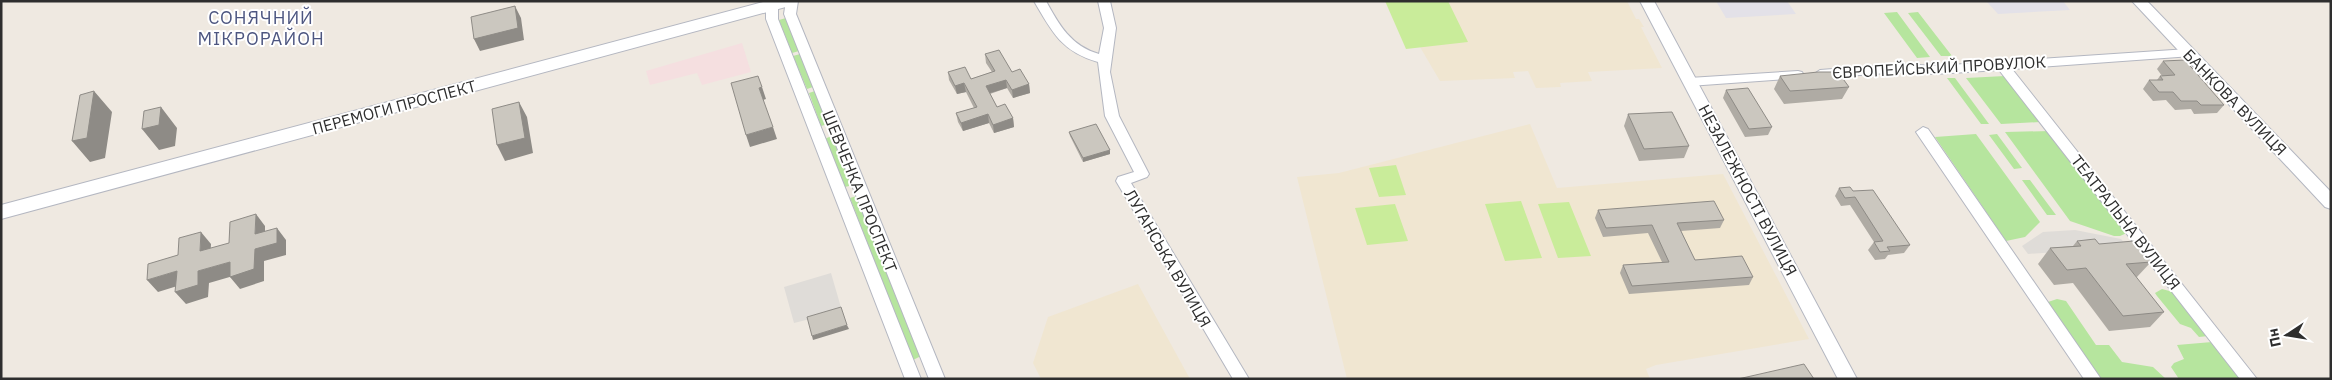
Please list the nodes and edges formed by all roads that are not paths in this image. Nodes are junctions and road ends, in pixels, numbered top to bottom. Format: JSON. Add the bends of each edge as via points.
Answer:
{"nodes":[{"id":1,"x":792,"y":1,"type":"edge"},
{"id":2,"x":1040,"y":1,"type":"edge"},
{"id":3,"x":1104,"y":1,"type":"edge"},
{"id":4,"x":1647,"y":1,"type":"edge"},
{"id":5,"x":2139,"y":1,"type":"edge"},
{"id":6,"x":778,"y":3,"type":"edge"},
{"id":7,"x":2188,"y":53,"type":"junction"},
{"id":8,"x":1104,"y":60,"type":"junction"},
{"id":9,"x":2003,"y":66,"type":"junction"},
{"id":10,"x":1690,"y":82,"type":"junction"},
{"id":11,"x":1923,"y":132,"type":"dead end"},
{"id":12,"x":2331,"y":203,"type":"edge"},
{"id":13,"x":1,"y":212,"type":"edge"},
{"id":14,"x":913,"y":379,"type":"edge"},
{"id":15,"x":937,"y":379,"type":"edge"},
{"id":16,"x":1241,"y":379,"type":"edge"},
{"id":17,"x":1848,"y":379,"type":"edge"},
{"id":18,"x":2092,"y":379,"type":"edge"},
{"id":19,"x":2249,"y":379,"type":"edge"}],
"edges":[{"from":1,"to":15,"type":"street","name":"ШЕВЧЕНКА ПРОСПЕКТ","via":[[790,14]]},
{"from":2,"to":8,"type":"street","via":[[1062,39],[1084,56]]},
{"from":3,"to":8,"type":"street","name":"ЛУГАНСЬКА ВУЛИЦЯ","via":[[1110,28]]},
{"from":4,"to":10,"type":"street","name":"НЕЗАЛЕЖНОСТІ ВУЛИЦЯ"},
{"from":5,"to":7,"type":"street","name":"БАНКОВА ВУЛИЦЯ"},
{"from":6,"to":13,"type":"main road","name":"ПЕРЕМОГИ ПРОСПЕКТ"},
{"from":6,"to":14,"type":"street","name":"ШЕВЧЕНКА ПРОСПЕКТ","via":[[772,19]]},
{"from":7,"to":9,"type":"street","name":"ЄВРОПЕЙСЬКИЙ ПРОВУЛОК"},
{"from":7,"to":12,"type":"street","name":"БАНКОВА ВУЛИЦЯ"},
{"from":8,"to":16,"type":"street","name":"ЛУГАНСЬКА ВУЛИЦЯ","via":[[1112,116],[1142,174],[1123,181]]},
{"from":9,"to":10,"type":"street","name":"ЄВРОПЕЙСЬКИЙ ПРОВУЛОК","via":[[1900,68]]},
{"from":9,"to":19,"type":"street","name":"ТЕАТРАЛЬНА ВУЛИЦЯ"},
{"from":10,"to":17,"type":"street","name":"НЕЗАЛЕЖНОСТІ ВУЛИЦЯ"},
{"from":11,"to":18,"type":"street"}]}
